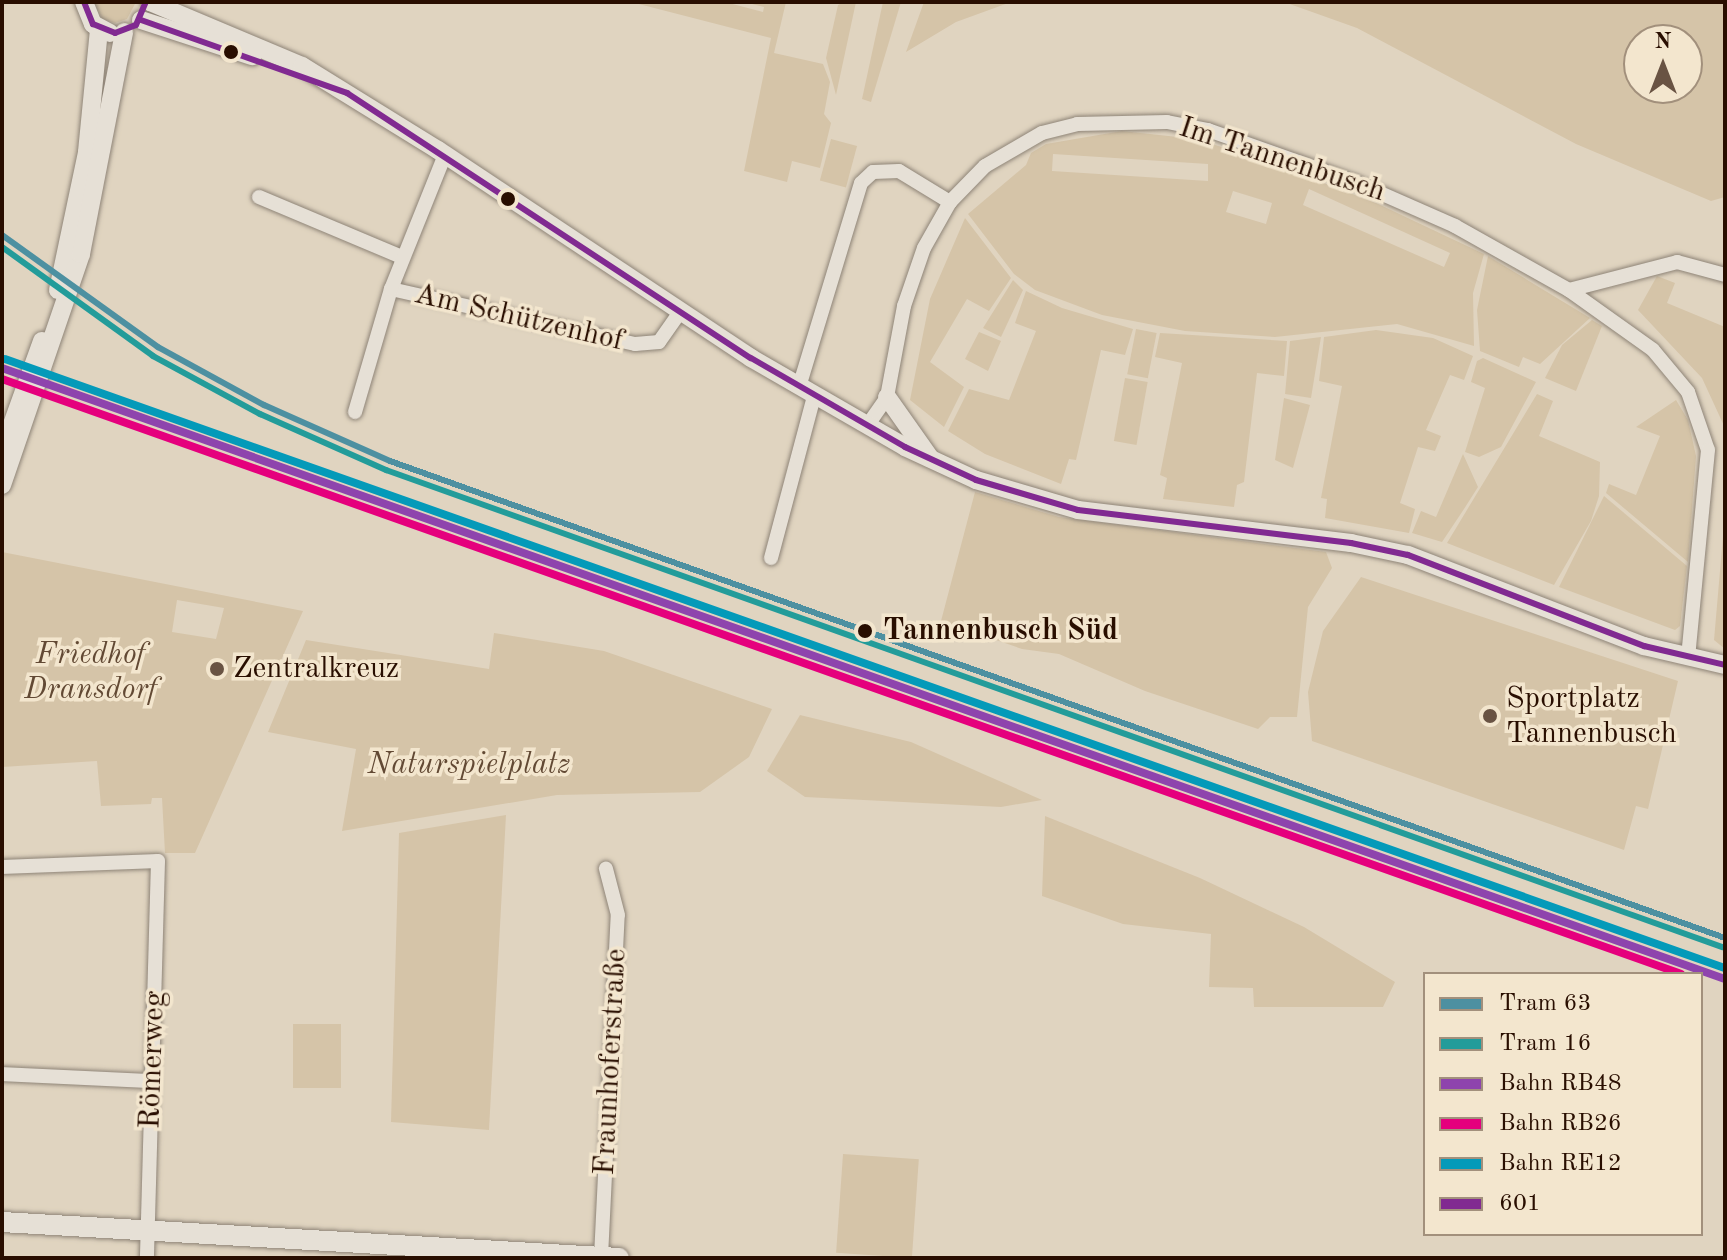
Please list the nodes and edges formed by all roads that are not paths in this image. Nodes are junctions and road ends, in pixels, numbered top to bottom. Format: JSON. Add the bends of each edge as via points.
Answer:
{"nodes":[{"id":1,"x":83,"y":3,"type":"edge"},
{"id":2,"x":146,"y":8,"type":"edge"},
{"id":3,"x":99,"y":29,"type":"junction"},
{"id":4,"x":124,"y":32,"type":"junction"},
{"id":5,"x":445,"y":155,"type":"junction"},
{"id":6,"x":259,"y":197,"type":"dead end"},
{"id":7,"x":950,"y":202,"type":"junction"},
{"id":8,"x":74,"y":252,"type":"junction"},
{"id":9,"x":402,"y":257,"type":"junction"},
{"id":10,"x":1725,"y":275,"type":"edge"},
{"id":11,"x":391,"y":289,"type":"junction"},
{"id":12,"x":1569,"y":290,"type":"junction"},
{"id":13,"x":680,"y":312,"type":"junction"},
{"id":14,"x":806,"y":391,"type":"junction"},
{"id":15,"x":887,"y":397,"type":"junction"},
{"id":16,"x":355,"y":412,"type":"dead end"},
{"id":17,"x":867,"y":426,"type":"junction"},
{"id":18,"x":2,"y":452,"type":"edge"},
{"id":19,"x":931,"y":460,"type":"junction"},
{"id":20,"x":2,"y":485,"type":"edge"},
{"id":21,"x":771,"y":558,"type":"dead end"},
{"id":22,"x":1688,"y":657,"type":"junction"},
{"id":23,"x":1725,"y":665,"type":"edge"},
{"id":24,"x":2,"y":867,"type":"edge"},
{"id":25,"x":606,"y":869,"type":"dead end"},
{"id":26,"x":2,"y":1074,"type":"edge"},
{"id":27,"x":152,"y":1081,"type":"junction"},
{"id":28,"x":2,"y":1222,"type":"edge"},
{"id":29,"x":148,"y":1231,"type":"junction"},
{"id":30,"x":470,"y":1254,"type":"edge"},
{"id":31,"x":601,"y":1257,"type":"edge"},
{"id":32,"x":147,"y":1258,"type":"edge"},
{"id":33,"x":619,"y":1258,"type":"edge"}],
"edges":[{"from":1,"to":3,"type":"street"},
{"from":2,"to":4,"type":"street"},
{"from":2,"to":5,"type":"street","via":[[347,93]]},
{"from":3,"to":4,"type":"street"},
{"from":3,"to":8,"type":"street"},
{"from":4,"to":8,"type":"street"},
{"from":5,"to":9,"type":"street"},
{"from":5,"to":13,"type":"street"},
{"from":6,"to":9,"type":"street"},
{"from":7,"to":12,"type":"street","name":"Im Tannenbusch","via":[[985,166],[1042,133],[1090,122],[1167,122],[1267,149],[1405,202]]},
{"from":7,"to":14,"type":"street","via":[[899,171],[873,172],[861,183]]},
{"from":7,"to":15,"type":"street","name":"Im Tannenbusch","via":[[912,280]]},
{"from":8,"to":18,"type":"street"},
{"from":8,"to":20,"type":"street"},
{"from":9,"to":11,"type":"street"},
{"from":10,"to":12,"type":"street","via":[[1677,262]]},
{"from":11,"to":13,"type":"street","name":"Am Schützenhof","via":[[635,344],[659,342]]},
{"from":11,"to":16,"type":"street"},
{"from":12,"to":22,"type":"street","name":"Im Tannenbusch","via":[[1653,350],[1698,410],[1708,471]]},
{"from":13,"to":14,"type":"street"},
{"from":14,"to":17,"type":"street"},
{"from":14,"to":21,"type":"street"},
{"from":15,"to":17,"type":"street","name":"Im Tannenbusch"},
{"from":15,"to":19,"type":"street"},
{"from":17,"to":19,"type":"street"},
{"from":19,"to":22,"type":"street","via":[[1047,504],[1408,555],[1644,646]]},
{"from":22,"to":23,"type":"street"},
{"from":24,"to":27,"type":"street","name":"Römerweg","via":[[158,861]]},
{"from":25,"to":31,"type":"street","name":"Fraunhoferstraße","via":[[618,915]]},
{"from":26,"to":27,"type":"street"},
{"from":27,"to":29,"type":"street","name":"Römerweg"},
{"from":28,"to":29,"type":"main road"},
{"from":29,"to":30,"type":"main road"},
{"from":29,"to":32,"type":"street","name":"Römerweg"},
{"from":30,"to":31,"type":"main road"},
{"from":31,"to":33,"type":"main road"}]}
